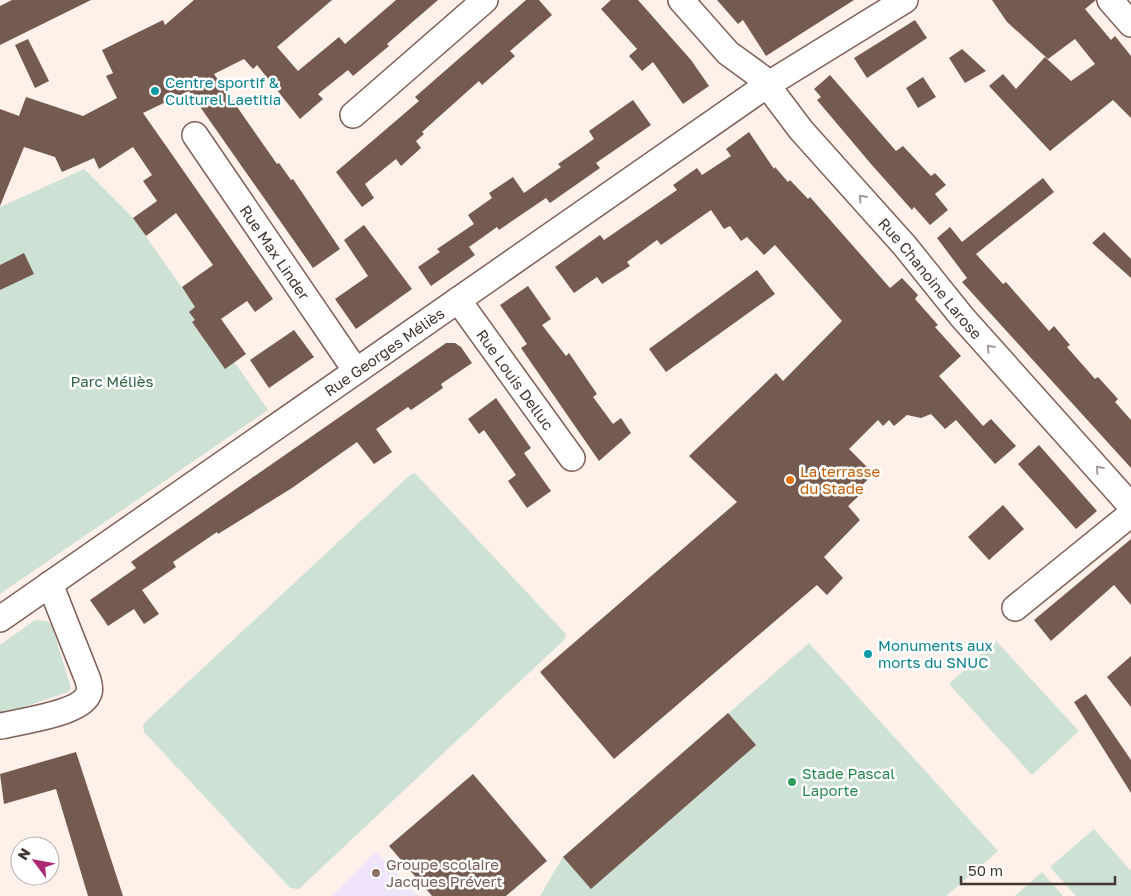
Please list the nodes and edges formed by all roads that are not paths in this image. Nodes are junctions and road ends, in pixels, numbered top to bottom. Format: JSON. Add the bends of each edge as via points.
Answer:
{"nodes":[{"id":1,"x":485,"y":0,"type":"edge"},
{"id":2,"x":681,"y":0,"type":"edge"},
{"id":3,"x":903,"y":0,"type":"edge"},
{"id":4,"x":1110,"y":0,"type":"edge"},
{"id":5,"x":1131,"y":24,"type":"edge"},
{"id":6,"x":758,"y":91,"type":"junction"},
{"id":7,"x":353,"y":115,"type":"dead end"},
{"id":8,"x":195,"y":135,"type":"dead end"},
{"id":9,"x":458,"y":300,"type":"junction"},
{"id":10,"x":356,"y":371,"type":"junction"},
{"id":11,"x":572,"y":458,"type":"dead end"},
{"id":12,"x":1131,"y":506,"type":"edge"},
{"id":13,"x":1131,"y":514,"type":"edge"},
{"id":14,"x":50,"y":584,"type":"junction"},
{"id":15,"x":1015,"y":608,"type":"dead end"},
{"id":16,"x":0,"y":619,"type":"edge"},
{"id":17,"x":1,"y":726,"type":"edge"}],
"edges":[{"from":1,"to":7,"type":"street"},
{"from":2,"to":6,"type":"street","name":"Rue Chanoine Larose","via":[[728,52],[735,73]]},
{"from":3,"to":6,"type":"street","name":"Rue Georges Méliès"},
{"from":4,"to":5,"type":"street"},
{"from":6,"to":9,"type":"street","name":"Rue Georges Méliès"},
{"from":12,"to":6,"type":"street","name":"Rue Chanoine Larose","one_way":true,"via":[[962,317],[905,246],[802,130]]},
{"from":8,"to":10,"type":"street","name":"Rue Max Linder"},
{"from":9,"to":10,"type":"street","name":"Rue Georges Méliès"},
{"from":9,"to":11,"type":"street","name":"Rue Louis Delluc"},
{"from":10,"to":14,"type":"street","name":"Rue Georges Méliès"},
{"from":13,"to":15,"type":"street"},
{"from":14,"to":16,"type":"street","name":"Rue Georges Méliès"},
{"from":14,"to":17,"type":"street","via":[[88,680],[88,696],[75,708]]}]}
